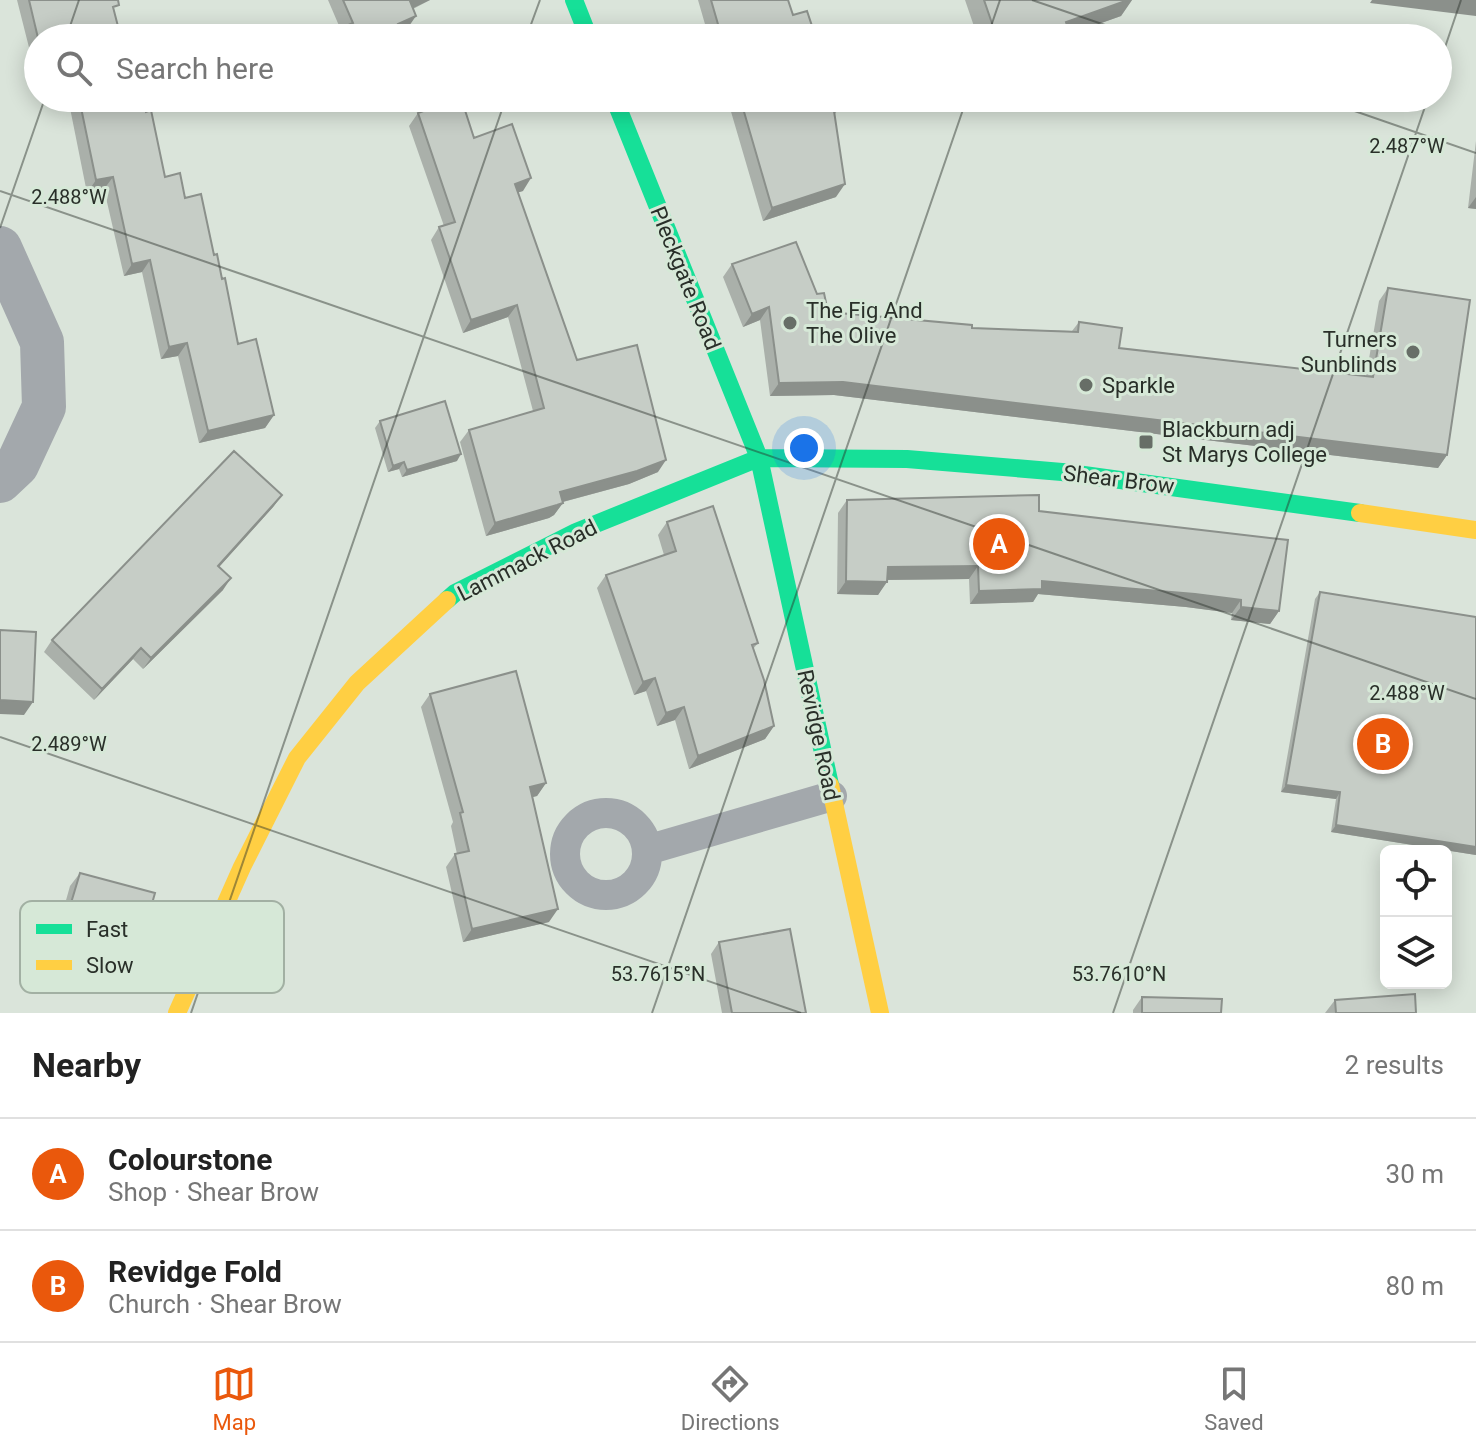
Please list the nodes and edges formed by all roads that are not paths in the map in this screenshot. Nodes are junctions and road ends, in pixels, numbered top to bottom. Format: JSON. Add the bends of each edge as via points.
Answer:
{"nodes":[{"id":1,"x":574,"y":0,"type":"edge"},
{"id":2,"x":583,"y":24,"type":"edge"},
{"id":3,"x":620,"y":112,"type":"edge"},
{"id":4,"x":0,"y":248,"type":"edge"},
{"id":5,"x":759,"y":458,"type":"junction"},
{"id":6,"x":0,"y":481,"type":"edge"},
{"id":7,"x":1476,"y":530,"type":"edge"},
{"id":8,"x":832,"y":796,"type":"junction"},
{"id":9,"x":647,"y":850,"type":"dead end"},
{"id":10,"x":227,"y":901,"type":"edge"},
{"id":11,"x":186,"y":993,"type":"edge"},
{"id":12,"x":177,"y":1013,"type":"edge"},
{"id":13,"x":880,"y":1013,"type":"edge"}],
"edges":[{"from":1,"to":2,"type":"street"},
{"from":3,"to":5,"type":"street","name":"Pleckgate Road"},
{"from":4,"to":6,"type":"street","via":[[42,342],[44,407],[17,465]]},
{"from":5,"to":7,"type":"street","name":"Shear Brow","via":[[907,459],[1062,472]]},
{"from":5,"to":8,"type":"street","name":"Revidge Road"},
{"from":5,"to":10,"type":"street","name":"Lammack Road","via":[[576,532],[455,593],[357,683],[297,758]]},
{"from":8,"to":9,"type":"lane"},
{"from":8,"to":13,"type":"street","name":"Revidge Road"},
{"from":11,"to":12,"type":"street","name":"Lammack Road"}]}
